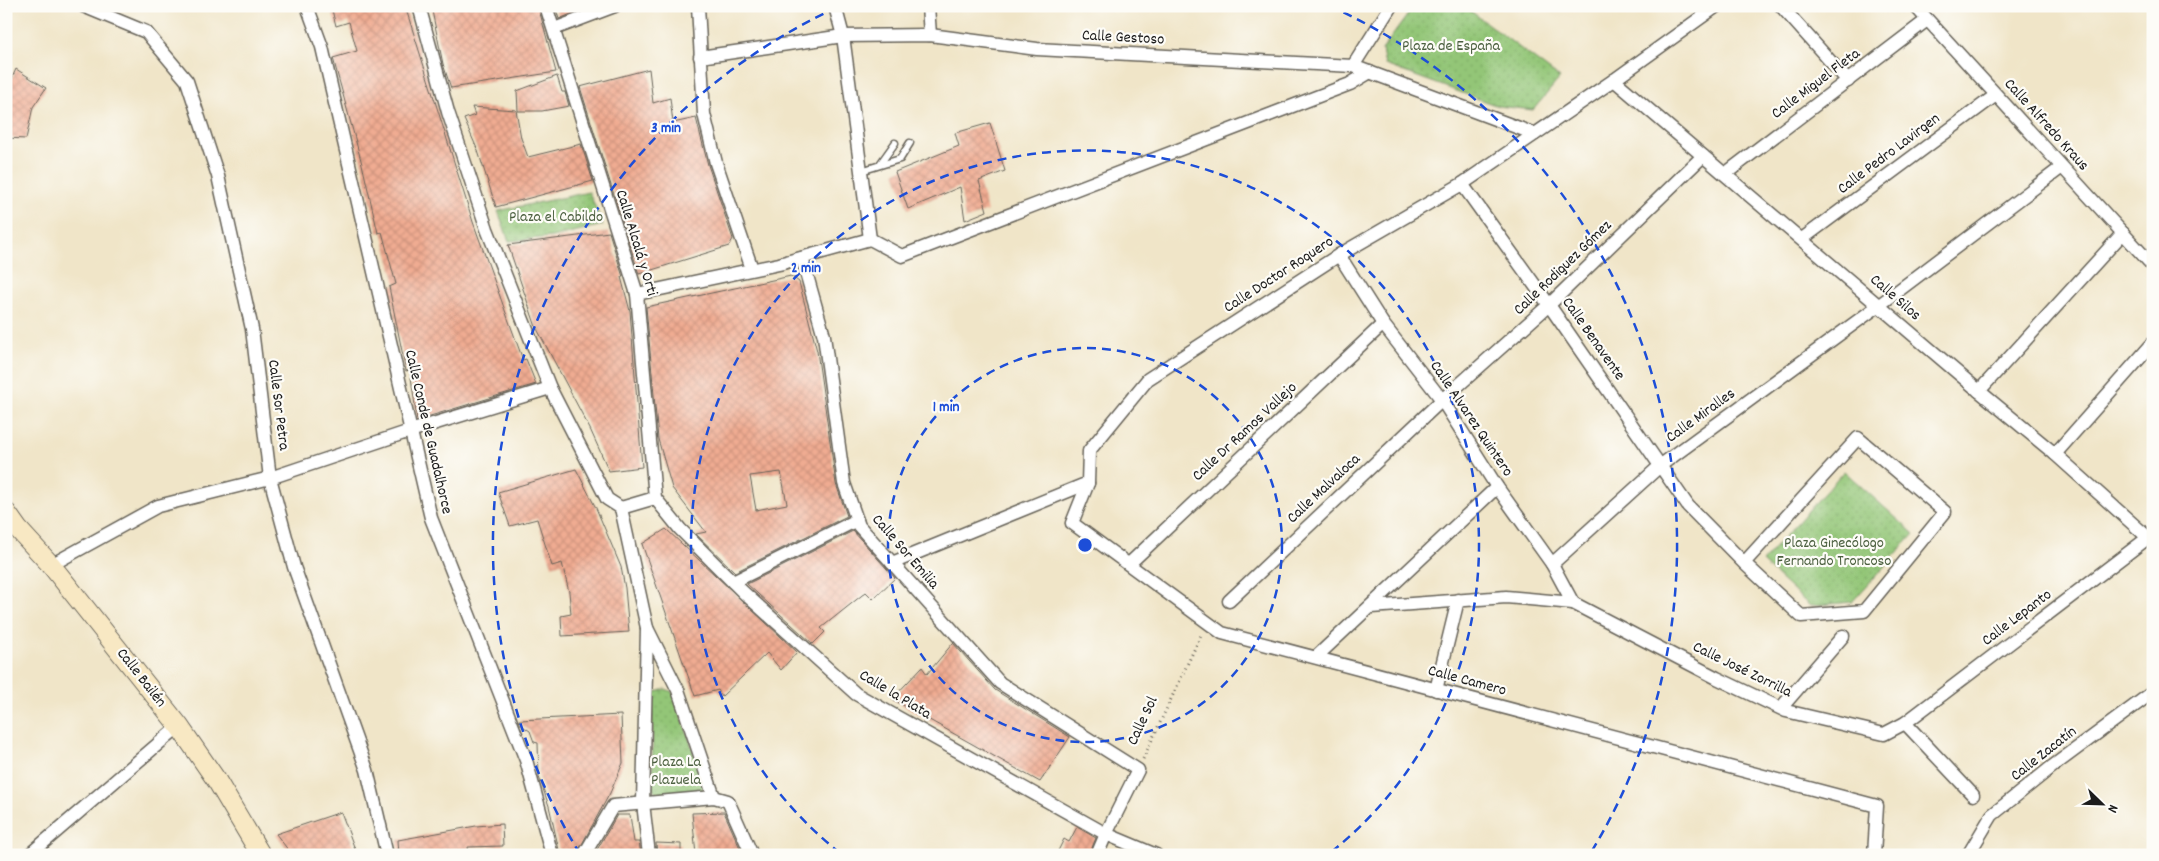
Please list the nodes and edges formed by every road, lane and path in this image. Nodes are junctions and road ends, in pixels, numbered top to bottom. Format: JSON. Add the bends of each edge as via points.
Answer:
{"nodes":[{"id":1,"x":83,"y":6,"type":"edge"},
{"id":2,"x":307,"y":6,"type":"edge"},
{"id":3,"x":419,"y":6,"type":"edge"},
{"id":4,"x":546,"y":6,"type":"edge"},
{"id":5,"x":615,"y":6,"type":"edge"},
{"id":6,"x":698,"y":6,"type":"edge"},
{"id":7,"x":835,"y":6,"type":"edge"},
{"id":8,"x":928,"y":6,"type":"edge"},
{"id":9,"x":1374,"y":6,"type":"edge"},
{"id":10,"x":1717,"y":6,"type":"edge"},
{"id":11,"x":1781,"y":6,"type":"edge"},
{"id":12,"x":1915,"y":6,"type":"edge"},
{"id":13,"x":1389,"y":9,"type":"edge"},
{"id":14,"x":1927,"y":20,"type":"junction"},
{"id":15,"x":554,"y":29,"type":"junction"},
{"id":16,"x":930,"y":35,"type":"junction"},
{"id":17,"x":843,"y":36,"type":"junction"},
{"id":18,"x":700,"y":57,"type":"junction"},
{"id":19,"x":1353,"y":66,"type":"junction"},
{"id":20,"x":1370,"y":72,"type":"junction"},
{"id":21,"x":1614,"y":80,"type":"junction"},
{"id":22,"x":1848,"y":81,"type":"junction"},
{"id":23,"x":1996,"y":95,"type":"junction"},
{"id":24,"x":1534,"y":134,"type":"junction"},
{"id":25,"x":910,"y":142,"type":"dead end"},
{"id":26,"x":896,"y":143,"type":"dead end"},
{"id":27,"x":1703,"y":156,"type":"junction"},
{"id":28,"x":880,"y":164,"type":"junction"},
{"id":29,"x":2062,"y":167,"type":"junction"},
{"id":30,"x":861,"y":171,"type":"junction"},
{"id":31,"x":1725,"y":174,"type":"junction"},
{"id":32,"x":1462,"y":184,"type":"junction"},
{"id":33,"x":2123,"y":234,"type":"junction"},
{"id":34,"x":870,"y":239,"type":"junction"},
{"id":35,"x":1802,"y":239,"type":"junction"},
{"id":36,"x":1339,"y":255,"type":"junction"},
{"id":37,"x":802,"y":258,"type":"junction"},
{"id":38,"x":2153,"y":266,"type":"edge"},
{"id":39,"x":752,"y":269,"type":"junction"},
{"id":40,"x":637,"y":294,"type":"junction"},
{"id":41,"x":1549,"y":305,"type":"junction"},
{"id":42,"x":1878,"y":306,"type":"junction"},
{"id":43,"x":1384,"y":324,"type":"junction"},
{"id":44,"x":2153,"y":343,"type":"edge"},
{"id":45,"x":550,"y":388,"type":"junction"},
{"id":46,"x":1979,"y":391,"type":"junction"},
{"id":47,"x":1442,"y":400,"type":"junction"},
{"id":48,"x":410,"y":431,"type":"junction"},
{"id":49,"x":2055,"y":454,"type":"junction"},
{"id":50,"x":1660,"y":465,"type":"junction"},
{"id":51,"x":270,"y":478,"type":"junction"},
{"id":52,"x":1088,"y":483,"type":"junction"},
{"id":53,"x":1497,"y":487,"type":"junction"},
{"id":54,"x":655,"y":498,"type":"junction"},
{"id":55,"x":621,"y":508,"type":"junction"},
{"id":56,"x":6,"y":512,"type":"edge"},
{"id":57,"x":857,"y":520,"type":"junction"},
{"id":58,"x":2151,"y":538,"type":"edge"},
{"id":59,"x":892,"y":563,"type":"junction"},
{"id":60,"x":1744,"y":563,"type":"junction"},
{"id":61,"x":1130,"y":564,"type":"junction"},
{"id":62,"x":1552,"y":564,"type":"junction"},
{"id":63,"x":51,"y":565,"type":"junction"},
{"id":64,"x":733,"y":582,"type":"junction"},
{"id":65,"x":1458,"y":600,"type":"junction"},
{"id":66,"x":1229,"y":601,"type":"dead end"},
{"id":67,"x":1573,"y":603,"type":"junction"},
{"id":68,"x":1371,"y":607,"type":"junction"},
{"id":69,"x":1208,"y":620,"type":"junction"},
{"id":70,"x":647,"y":628,"type":"junction"},
{"id":71,"x":1842,"y":636,"type":"dead end"},
{"id":72,"x":1316,"y":657,"type":"junction"},
{"id":73,"x":1436,"y":690,"type":"junction"},
{"id":74,"x":2153,"y":692,"type":"edge"},
{"id":75,"x":1781,"y":708,"type":"junction"},
{"id":76,"x":1905,"y":723,"type":"junction"},
{"id":77,"x":179,"y":726,"type":"junction"},
{"id":78,"x":1138,"y":770,"type":"junction"},
{"id":79,"x":1973,"y":794,"type":"dead end"},
{"id":80,"x":714,"y":797,"type":"junction"},
{"id":81,"x":643,"y":803,"type":"junction"},
{"id":82,"x":1106,"y":834,"type":"junction"},
{"id":83,"x":29,"y":855,"type":"edge"},
{"id":84,"x":261,"y":855,"type":"edge"},
{"id":85,"x":387,"y":855,"type":"edge"},
{"id":86,"x":552,"y":855,"type":"edge"},
{"id":87,"x":584,"y":855,"type":"edge"},
{"id":88,"x":649,"y":855,"type":"edge"},
{"id":89,"x":752,"y":855,"type":"edge"},
{"id":90,"x":1097,"y":855,"type":"edge"},
{"id":91,"x":1156,"y":855,"type":"edge"},
{"id":92,"x":1874,"y":855,"type":"edge"},
{"id":93,"x":1968,"y":855,"type":"edge"}],
"edges":[{"from":1,"to":51,"type":"street","name":"Calle Sor Petra","via":[[146,32],[187,82],[218,176],[252,329]]},
{"from":2,"to":48,"type":"street","name":"Calle Conde de Guadalhorce","via":[[322,47]]},
{"from":3,"to":45,"type":"street","via":[[448,112],[487,229]]},
{"from":4,"to":15,"type":"street","name":"Calle Alcalá y Orti"},
{"from":5,"to":15,"type":"street"},
{"from":6,"to":18,"type":"street"},
{"from":7,"to":17,"type":"street"},
{"from":8,"to":16,"type":"street"},
{"from":9,"to":13,"type":"street"},
{"from":10,"to":21,"type":"street","name":"Calle Doctor Roquero"},
{"from":11,"to":22,"type":"street"},
{"from":12,"to":14,"type":"street","name":"Calle Alfredo Kraus"},
{"from":13,"to":19,"type":"street"},
{"from":14,"to":22,"type":"street","name":"Calle Miguel Fleta"},
{"from":14,"to":23,"type":"street","name":"Calle Alfredo Kraus"},
{"from":15,"to":40,"type":"street","name":"Calle Alcalá y Orti"},
{"from":16,"to":17,"type":"street","name":"Calle Gestoso"},
{"from":16,"to":19,"type":"street","name":"Calle Gestoso","via":[[1037,49]]},
{"from":17,"to":18,"type":"street","name":"Calle Gestoso"},
{"from":17,"to":30,"type":"street"},
{"from":18,"to":39,"type":"street","via":[[704,114],[716,163]]},
{"from":19,"to":20,"type":"street","name":"Calle Gestoso"},
{"from":20,"to":24,"type":"street","name":"Calle Gestoso"},
{"from":20,"to":34,"type":"street","via":[[1350,84],[902,256]]},
{"from":21,"to":24,"type":"street","name":"Calle Doctor Roquero"},
{"from":21,"to":27,"type":"street","name":"Calle Silos"},
{"from":22,"to":31,"type":"street","name":"Calle Miguel Fleta"},
{"from":23,"to":29,"type":"street","name":"Calle Alfredo Kraus"},
{"from":23,"to":35,"type":"street","name":"Calle Pedro Lavirgen"},
{"from":24,"to":32,"type":"street","name":"Calle Doctor Roquero"},
{"from":25,"to":28,"type":"lane","via":[[900,159]]},
{"from":26,"to":28,"type":"lane"},
{"from":27,"to":31,"type":"street","name":"Calle Silos"},
{"from":27,"to":41,"type":"street","name":"Calle Rodiguez Gómez"},
{"from":28,"to":30,"type":"lane"},
{"from":29,"to":33,"type":"street","name":"Calle Alfredo Kraus"},
{"from":29,"to":42,"type":"street","name":"Calle Miralles"},
{"from":30,"to":34,"type":"street"},
{"from":31,"to":35,"type":"street","name":"Calle Silos"},
{"from":32,"to":36,"type":"street","name":"Calle Doctor Roquero"},
{"from":32,"to":41,"type":"street","name":"Calle Benavente"},
{"from":33,"to":38,"type":"street","name":"Calle Alfredo Kraus"},
{"from":33,"to":46,"type":"street"},
{"from":34,"to":37,"type":"street"},
{"from":35,"to":42,"type":"street","name":"Calle Silos"},
{"from":36,"to":43,"type":"street","name":"Calle Alvarez Quintero"},
{"from":36,"to":52,"type":"street","name":"Calle Doctor Roquero","via":[[1148,379],[1089,451]]},
{"from":37,"to":39,"type":"street"},
{"from":37,"to":57,"type":"street","name":"Calle Sor Emilia","via":[[824,336],[844,483]]},
{"from":39,"to":40,"type":"street"},
{"from":40,"to":54,"type":"street","name":"Calle Alcalá y Orti"},
{"from":41,"to":47,"type":"street","name":"Calle Rodiguez Gómez"},
{"from":41,"to":50,"type":"street","name":"Calle Benavente"},
{"from":42,"to":46,"type":"street","name":"Calle Silos"},
{"from":42,"to":50,"type":"street","name":"Calle Miralles"},
{"from":43,"to":47,"type":"street","name":"Calle Alvarez Quintero"},
{"from":43,"to":61,"type":"street","name":"Calle Dr Ramos Vallejo"},
{"from":44,"to":49,"type":"street"},
{"from":45,"to":48,"type":"street"},
{"from":45,"to":55,"type":"street","via":[[607,499]]},
{"from":46,"to":49,"type":"street","name":"Calle Silos"},
{"from":47,"to":53,"type":"street","name":"Calle Alvarez Quintero"},
{"from":47,"to":66,"type":"street","name":"Calle Malvaloca"},
{"from":48,"to":51,"type":"street"},
{"from":48,"to":86,"type":"street","name":"Calle Conde de Guadalhorce","via":[[431,518],[526,760]]},
{"from":49,"to":58,"type":"street","name":"Calle Silos"},
{"from":50,"to":60,"type":"street","name":"Calle Benavente","via":[[1688,506]]},
{"from":50,"to":62,"type":"street","name":"Calle Miralles"},
{"from":51,"to":63,"type":"street","via":[[158,506]]},
{"from":51,"to":85,"type":"street","name":"Calle Sor Petra","via":[[294,567],[367,770]]},
{"from":52,"to":59,"type":"street"},
{"from":52,"to":61,"type":"street","name":"Calle Camero","via":[[1072,523]]},
{"from":53,"to":62,"type":"street","name":"Calle Alvarez Quintero"},
{"from":53,"to":68,"type":"street"},
{"from":54,"to":55,"type":"street"},
{"from":54,"to":64,"type":"street","name":"Calle la Plata"},
{"from":55,"to":70,"type":"street"},
{"from":56,"to":63,"type":"main road","name":"Calle Bailén"},
{"from":57,"to":59,"type":"street","name":"Calle Sor Emilia"},
{"from":57,"to":64,"type":"street"},
{"from":58,"to":76,"type":"street","name":"Calle Lepanto"},
{"from":59,"to":78,"type":"street","name":"Calle Sor Emilia","via":[[1000,683]]},
{"from":60,"to":60,"type":"street","name":"Calle Benavente","via":[[1801,616],[1864,611],[1945,512],[1858,438]]},
{"from":61,"to":69,"type":"street","name":"Calle Camero"},
{"from":62,"to":67,"type":"street","name":"Calle Alvarez Quintero"},
{"from":63,"to":77,"type":"main road","name":"Calle Bailén"},
{"from":64,"to":82,"type":"street","name":"Calle la Plata","via":[[856,694]]},
{"from":65,"to":67,"type":"street","via":[[1506,597]]},
{"from":65,"to":68,"type":"street"},
{"from":65,"to":73,"type":"street"},
{"from":67,"to":75,"type":"street","name":"Calle José Zorrilla"},
{"from":68,"to":72,"type":"street"},
{"from":69,"to":72,"type":"street","name":"Calle Camero","via":[[1222,633]]},
{"from":69,"to":78,"type":"path","name":"Calle Sol"},
{"from":70,"to":80,"type":"street","via":[[678,690]]},
{"from":70,"to":81,"type":"street"},
{"from":71,"to":75,"type":"street"},
{"from":72,"to":73,"type":"street","name":"Calle Camero"},
{"from":73,"to":92,"type":"street","name":"Calle Camero","via":[[1877,806]]},
{"from":74,"to":93,"type":"street","name":"Calle Zacatín","via":[[1992,815]]},
{"from":75,"to":76,"type":"street","name":"Calle José Zorrilla","via":[[1884,734]]},
{"from":76,"to":79,"type":"street"},
{"from":77,"to":83,"type":"street"},
{"from":77,"to":84,"type":"main road","name":"Calle Bailén","via":[[217,781]]},
{"from":78,"to":82,"type":"street","name":"Calle Sol"},
{"from":80,"to":81,"type":"street"},
{"from":80,"to":89,"type":"street","via":[[728,801]]},
{"from":81,"to":87,"type":"street","via":[[613,806]]},
{"from":81,"to":88,"type":"street"},
{"from":82,"to":90,"type":"street","name":"Calle Sol"},
{"from":82,"to":91,"type":"street","name":"Calle la Plata"}]}
